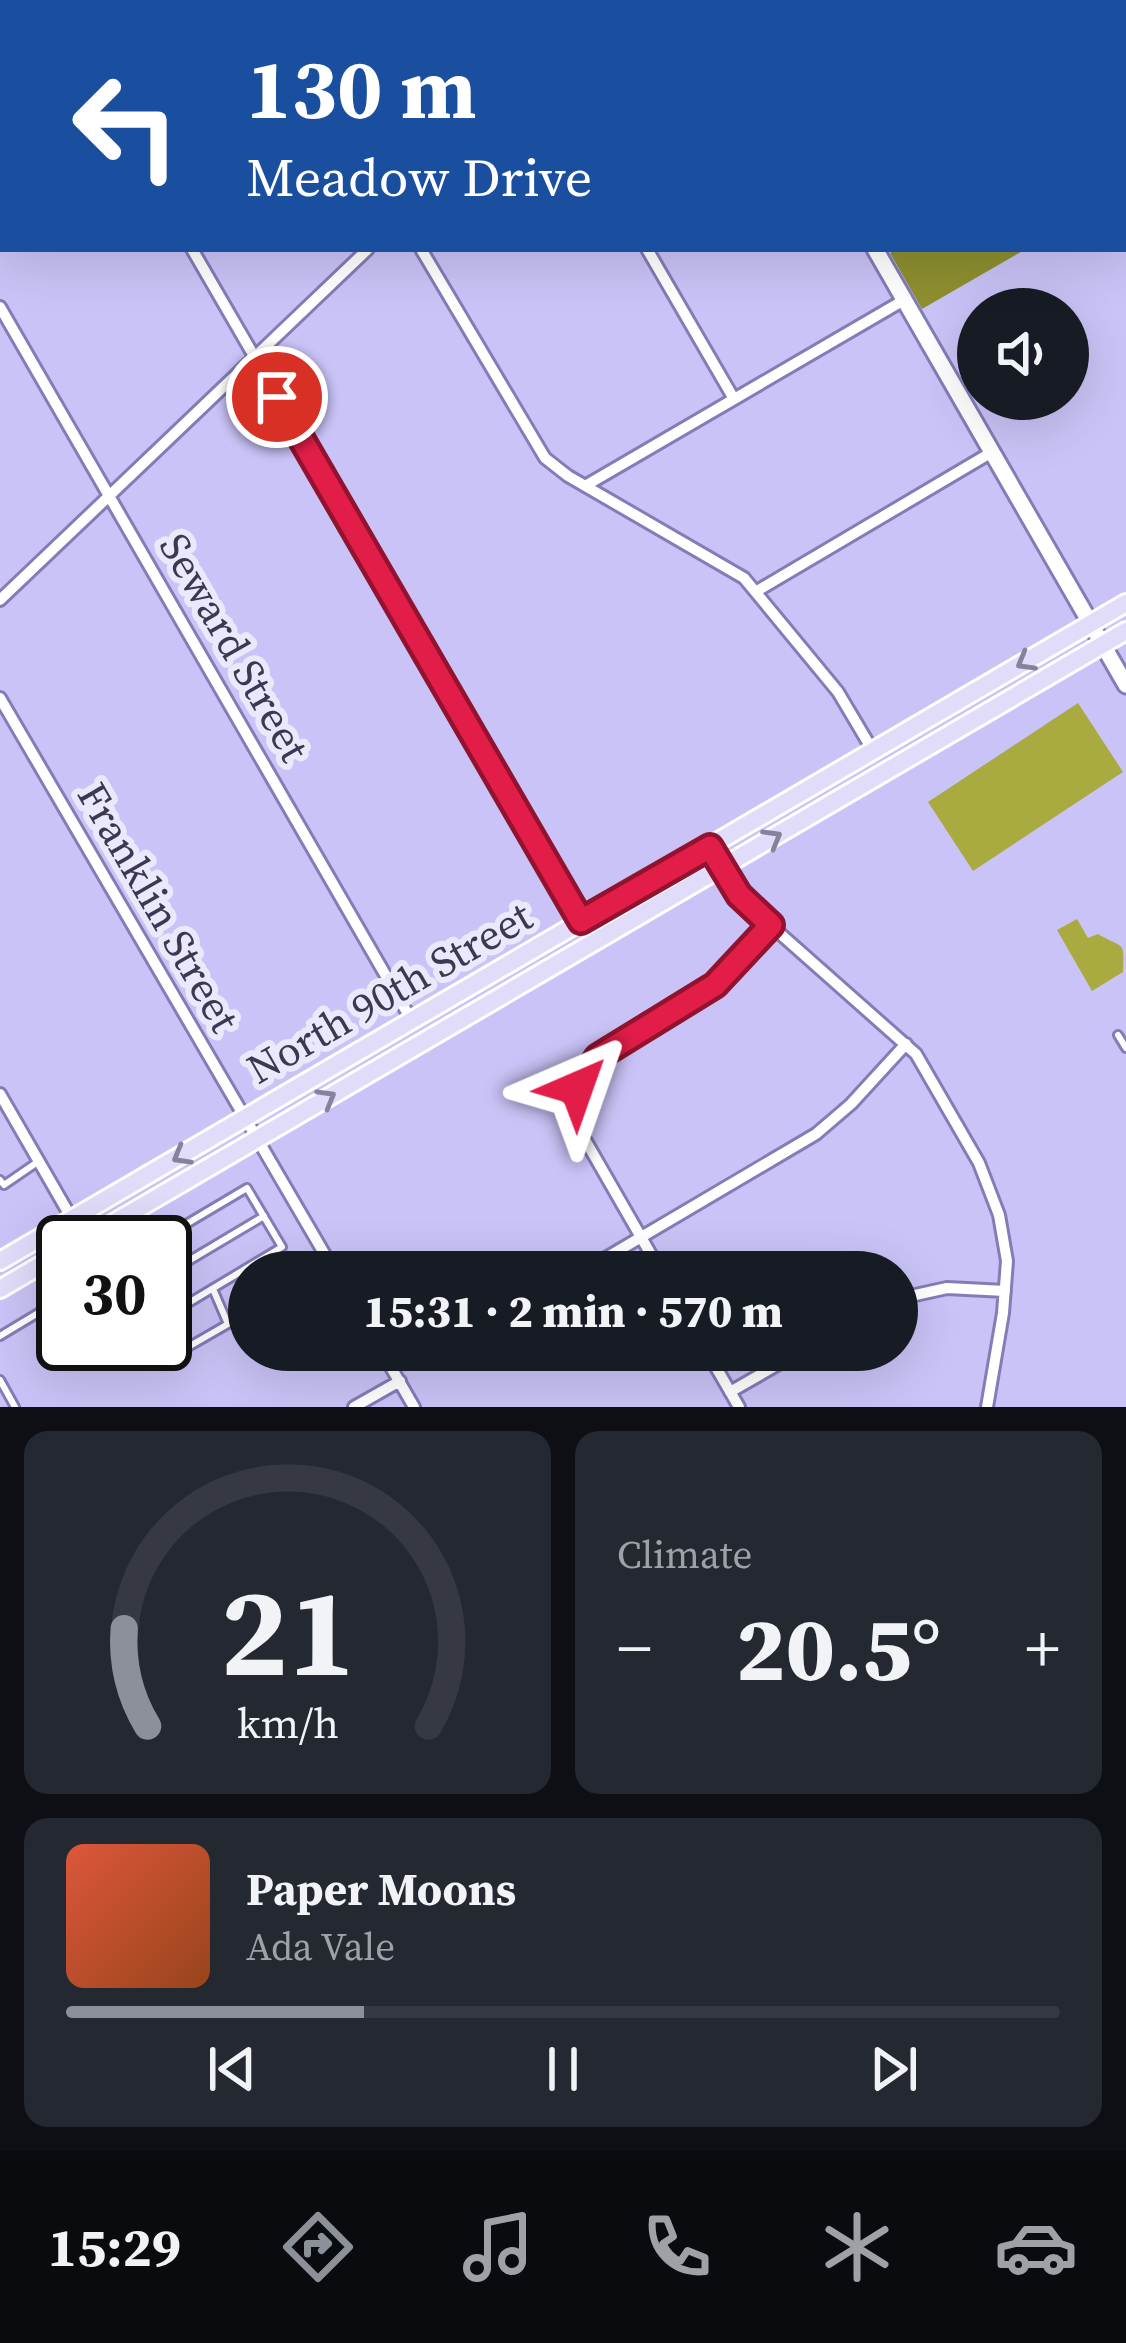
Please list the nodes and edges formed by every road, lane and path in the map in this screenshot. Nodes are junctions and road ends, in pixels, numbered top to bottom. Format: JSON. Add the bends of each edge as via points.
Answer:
{"nodes":[{"id":1,"x":194,"y":252,"type":"edge"},
{"id":2,"x":365,"y":252,"type":"edge"},
{"id":3,"x":423,"y":252,"type":"edge"},
{"id":4,"x":649,"y":252,"type":"edge"},
{"id":5,"x":877,"y":252,"type":"edge"},
{"id":6,"x":904,"y":300,"type":"junction"},
{"id":7,"x":0,"y":307,"type":"edge"},
{"id":8,"x":254,"y":357,"type":"junction"},
{"id":9,"x":734,"y":399,"type":"junction"},
{"id":10,"x":992,"y":452,"type":"junction"},
{"id":11,"x":585,"y":486,"type":"junction"},
{"id":12,"x":109,"y":496,"type":"junction"},
{"id":13,"x":757,"y":591,"type":"junction"},
{"id":14,"x":0,"y":599,"type":"edge"},
{"id":15,"x":1126,"y":603,"type":"edge"},
{"id":16,"x":1091,"y":624,"type":"junction"},
{"id":17,"x":1126,"y":632,"type":"edge"},
{"id":18,"x":1103,"y":645,"type":"junction"},
{"id":19,"x":1126,"y":685,"type":"edge"},
{"id":20,"x":0,"y":698,"type":"edge"},
{"id":21,"x":873,"y":751,"type":"junction"},
{"id":22,"x":710,"y":847,"type":"junction"},
{"id":23,"x":722,"y":868,"type":"junction"},
{"id":24,"x":581,"y":921,"type":"junction"},
{"id":25,"x":771,"y":925,"type":"junction"},
{"id":26,"x":594,"y":943,"type":"junction"},
{"id":27,"x":412,"y":1021,"type":"junction"},
{"id":28,"x":1118,"y":1035,"type":"dead end"},
{"id":29,"x":906,"y":1044,"type":"junction"},
{"id":30,"x":1126,"y":1048,"type":"edge"},
{"id":31,"x":0,"y":1094,"type":"edge"},
{"id":32,"x":244,"y":1119,"type":"junction"},
{"id":33,"x":255,"y":1139,"type":"junction"},
{"id":34,"x":39,"y":1161,"type":"junction"},
{"id":35,"x":0,"y":1180,"type":"edge"},
{"id":36,"x":70,"y":1215,"type":"edge"},
{"id":37,"x":79,"y":1215,"type":"edge"},
{"id":38,"x":127,"y":1215,"type":"edge"},
{"id":39,"x":264,"y":1216,"type":"junction"},
{"id":40,"x":192,"y":1221,"type":"edge"},
{"id":41,"x":641,"y":1238,"type":"junction"},
{"id":42,"x":36,"y":1240,"type":"edge"},
{"id":43,"x":322,"y":1251,"type":"edge"},
{"id":44,"x":618,"y":1251,"type":"edge"},
{"id":45,"x":649,"y":1251,"type":"edge"},
{"id":46,"x":192,"y":1259,"type":"edge"},
{"id":47,"x":0,"y":1261,"type":"edge"},
{"id":48,"x":36,"y":1268,"type":"edge"},
{"id":49,"x":213,"y":1288,"type":"junction"},
{"id":50,"x":0,"y":1289,"type":"edge"},
{"id":51,"x":1005,"y":1292,"type":"junction"},
{"id":52,"x":918,"y":1294,"type":"edge"},
{"id":53,"x":192,"y":1301,"type":"edge"},
{"id":54,"x":36,"y":1314,"type":"edge"},
{"id":55,"x":0,"y":1336,"type":"edge"},
{"id":56,"x":192,"y":1345,"type":"edge"},
{"id":57,"x":394,"y":1371,"type":"edge"},
{"id":58,"x":718,"y":1371,"type":"edge"},
{"id":59,"x":766,"y":1371,"type":"edge"},
{"id":60,"x":0,"y":1380,"type":"edge"},
{"id":61,"x":400,"y":1381,"type":"junction"},
{"id":62,"x":730,"y":1392,"type":"junction"},
{"id":63,"x":15,"y":1407,"type":"edge"},
{"id":64,"x":354,"y":1407,"type":"edge"},
{"id":65,"x":414,"y":1407,"type":"edge"},
{"id":66,"x":739,"y":1407,"type":"edge"},
{"id":67,"x":987,"y":1407,"type":"edge"}],
"edges":[{"from":1,"to":8,"type":"street"},
{"from":2,"to":8,"type":"street"},
{"from":3,"to":11,"type":"street","via":[[536,447]]},
{"from":4,"to":9,"type":"street"},
{"from":5,"to":6,"type":"street"},
{"from":6,"to":9,"type":"street"},
{"from":6,"to":10,"type":"street"},
{"from":7,"to":12,"type":"street","name":"Seward Street"},
{"from":8,"to":12,"type":"street"},
{"from":8,"to":24,"type":"street"},
{"from":9,"to":11,"type":"street"},
{"from":10,"to":13,"type":"street"},
{"from":10,"to":16,"type":"street"},
{"from":11,"to":13,"type":"street"},
{"from":12,"to":14,"type":"street"},
{"from":12,"to":27,"type":"street","name":"Seward Street"},
{"from":13,"to":21,"type":"street","via":[[838,692]]},
{"from":15,"to":16,"type":"main road","name":"North 90th Street"},
{"from":16,"to":18,"type":"street"},
{"from":16,"to":21,"type":"main road","name":"North 90th Street","one_way":true},
{"from":17,"to":18,"type":"main road","name":"North 90th Street"},
{"from":18,"to":19,"type":"street"},
{"from":23,"to":18,"type":"main road","name":"North 90th Street","one_way":true},
{"from":20,"to":32,"type":"street","name":"Franklin Street"},
{"from":21,"to":22,"type":"main road","name":"North 90th Street"},
{"from":22,"to":23,"type":"street"},
{"from":22,"to":24,"type":"main road","name":"North 90th Street"},
{"from":23,"to":25,"type":"street"},
{"from":23,"to":26,"type":"main road","name":"North 90th Street"},
{"from":24,"to":26,"type":"street"},
{"from":24,"to":27,"type":"main road","name":"North 90th Street"},
{"from":25,"to":29,"type":"street"},
{"from":25,"to":41,"type":"street","via":[[715,985],[589,1065],[577,1088],[582,1135]]},
{"from":33,"to":26,"type":"main road","name":"North 90th Street","one_way":true},
{"from":27,"to":32,"type":"main road","name":"North 90th Street"},
{"from":28,"to":30,"type":"lane"},
{"from":29,"to":41,"type":"street","via":[[816,1134]]},
{"from":29,"to":51,"type":"street","via":[[990,1186],[1005,1242]]},
{"from":31,"to":34,"type":"street"},
{"from":32,"to":33,"type":"street","name":"Franklin Street"},
{"from":32,"to":37,"type":"main road","name":"North 90th Street","one_way":true},
{"from":33,"to":38,"type":"main road","name":"North 90th Street"},
{"from":33,"to":43,"type":"street","name":"Franklin Street"},
{"from":34,"to":35,"type":"lane","via":[[4,1185]]},
{"from":34,"to":36,"type":"street"},
{"from":39,"to":40,"type":"lane","via":[[248,1188]]},
{"from":39,"to":46,"type":"lane"},
{"from":39,"to":49,"type":"lane","via":[[282,1246]]},
{"from":41,"to":44,"type":"street"},
{"from":41,"to":45,"type":"street"},
{"from":42,"to":47,"type":"main road","name":"North 90th Street"},
{"from":48,"to":50,"type":"main road"},
{"from":49,"to":53,"type":"lane"},
{"from":49,"to":56,"type":"lane","via":[[227,1324]]},
{"from":51,"to":52,"type":"street"},
{"from":51,"to":67,"type":"street"},
{"from":54,"to":55,"type":"lane"},
{"from":57,"to":61,"type":"street"},
{"from":58,"to":62,"type":"street"},
{"from":59,"to":62,"type":"street"},
{"from":60,"to":63,"type":"lane"},
{"from":61,"to":64,"type":"street"},
{"from":61,"to":65,"type":"street"},
{"from":62,"to":66,"type":"street"}]}
